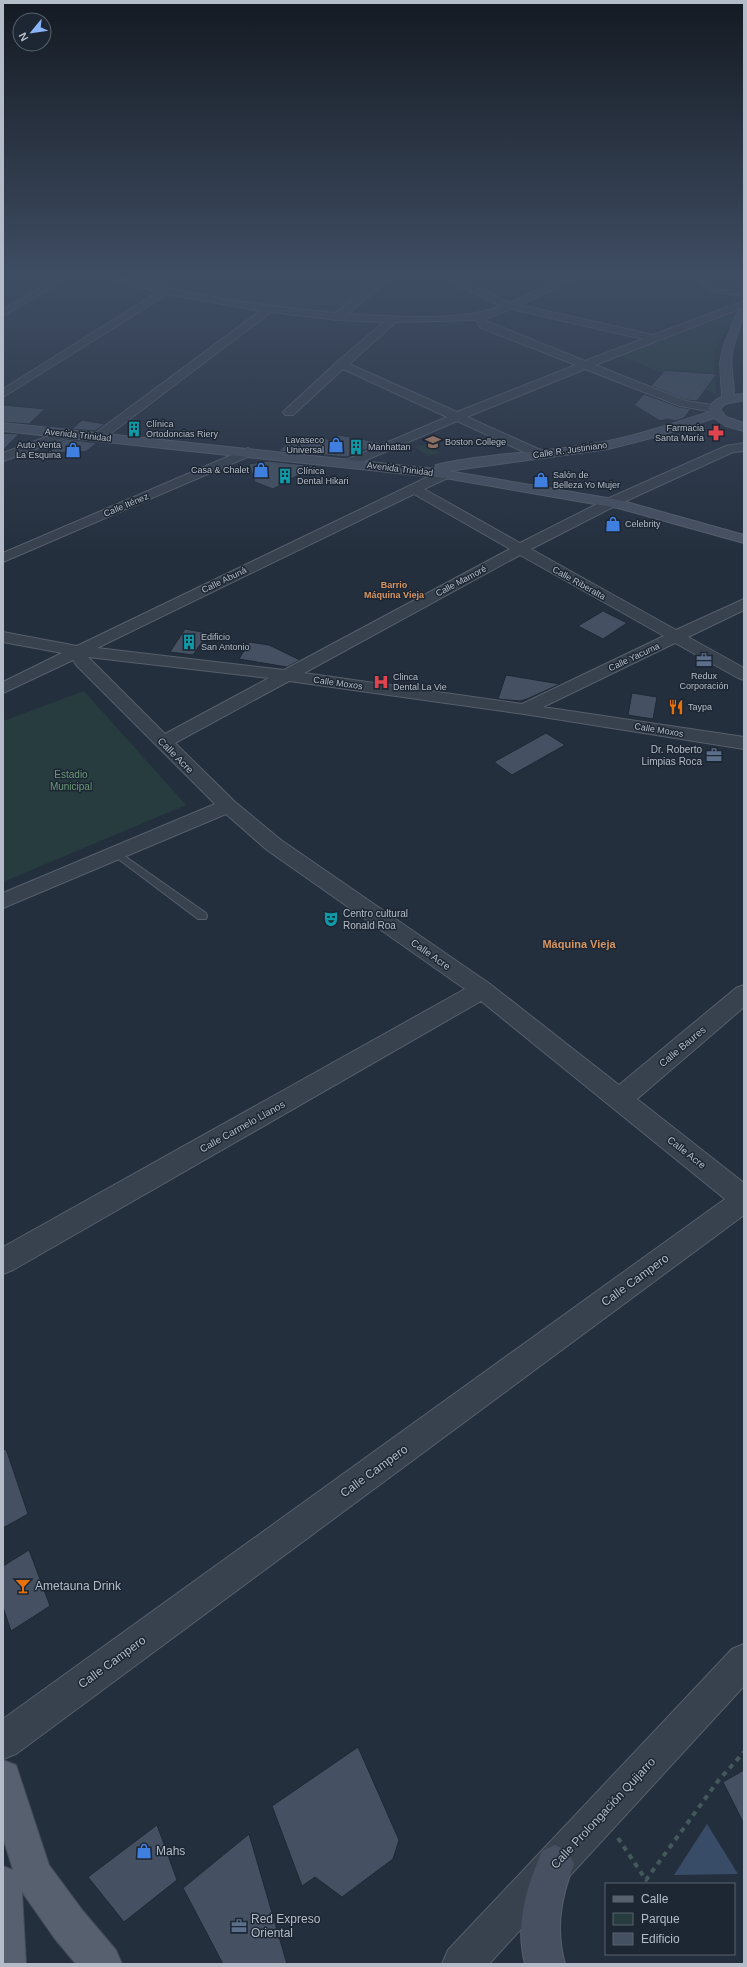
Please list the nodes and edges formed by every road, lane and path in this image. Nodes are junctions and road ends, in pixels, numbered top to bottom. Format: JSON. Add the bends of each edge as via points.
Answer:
{"nodes":[{"id":1,"x":43,"y":369,"type":"edge"},
{"id":2,"x":189,"y":369,"type":"edge"},
{"id":3,"x":336,"y":369,"type":"edge"},
{"id":4,"x":352,"y":369,"type":"edge"},
{"id":5,"x":579,"y":369,"type":"edge"},
{"id":6,"x":593,"y":369,"type":"edge"},
{"id":7,"x":726,"y":369,"type":"edge"},
{"id":8,"x":3,"y":394,"type":"edge"},
{"id":9,"x":744,"y":397,"type":"edge"},
{"id":10,"x":728,"y":399,"type":"junction"},
{"id":11,"x":715,"y":411,"type":"junction"},
{"id":12,"x":289,"y":412,"type":"dead end"},
{"id":13,"x":458,"y":416,"type":"junction"},
{"id":14,"x":3,"y":427,"type":"edge"},
{"id":15,"x":743,"y":428,"type":"edge"},
{"id":16,"x":65,"y":434,"type":"junction"},
{"id":17,"x":98,"y":437,"type":"junction"},
{"id":18,"x":744,"y":447,"type":"edge"},
{"id":19,"x":248,"y":452,"type":"junction"},
{"id":20,"x":541,"y":455,"type":"junction"},
{"id":21,"x":3,"y":457,"type":"edge"},
{"id":22,"x":483,"y":461,"type":"junction"},
{"id":23,"x":350,"y":463,"type":"junction"},
{"id":24,"x":421,"y":472,"type":"junction"},
{"id":25,"x":445,"y":474,"type":"junction"},
{"id":26,"x":488,"y":481,"type":"junction"},
{"id":27,"x":414,"y":489,"type":"junction"},
{"id":28,"x":612,"y":502,"type":"junction"},
{"id":29,"x":744,"y":539,"type":"edge"},
{"id":30,"x":520,"y":549,"type":"junction"},
{"id":31,"x":3,"y":558,"type":"edge"},
{"id":32,"x":744,"y":604,"type":"edge"},
{"id":33,"x":3,"y":637,"type":"edge"},
{"id":34,"x":676,"y":638,"type":"junction"},
{"id":35,"x":76,"y":651,"type":"junction"},
{"id":36,"x":285,"y":675,"type":"junction"},
{"id":37,"x":744,"y":676,"type":"edge"},
{"id":38,"x":3,"y":688,"type":"edge"},
{"id":39,"x":524,"y":709,"type":"junction"},
{"id":40,"x":163,"y":742,"type":"junction"},
{"id":41,"x":744,"y":743,"type":"edge"},
{"id":42,"x":228,"y":806,"type":"junction"},
{"id":43,"x":116,"y":853,"type":"junction"},
{"id":44,"x":3,"y":901,"type":"edge"},
{"id":45,"x":202,"y":916,"type":"dead end"},
{"id":46,"x":482,"y":990,"type":"junction"},
{"id":47,"x":744,"y":994,"type":"edge"},
{"id":48,"x":619,"y":1099,"type":"junction"},
{"id":49,"x":744,"y":1199,"type":"edge"},
{"id":50,"x":3,"y":1261,"type":"edge"},
{"id":51,"x":744,"y":1661,"type":"edge"},
{"id":52,"x":3,"y":1741,"type":"edge"},
{"id":53,"x":744,"y":1752,"type":"edge"},
{"id":54,"x":3,"y":1778,"type":"edge"},
{"id":55,"x":602,"y":1814,"type":"junction"},
{"id":56,"x":555,"y":1864,"type":"junction"},
{"id":57,"x":3,"y":1884,"type":"edge"},
{"id":58,"x":6,"y":1964,"type":"edge"},
{"id":59,"x":102,"y":1964,"type":"edge"},
{"id":60,"x":462,"y":1964,"type":"edge"},
{"id":61,"x":545,"y":1964,"type":"edge"}],
"edges":[{"from":1,"to":8,"type":"street"},
{"from":2,"to":17,"type":"street"},
{"from":3,"to":12,"type":"street"},
{"from":4,"to":13,"type":"street"},
{"from":5,"to":13,"type":"street"},
{"from":6,"to":11,"type":"street","via":[[684,404]]},
{"from":7,"to":10,"type":"main road"},
{"from":9,"to":10,"type":"main road"},
{"from":10,"to":11,"type":"main road","name":"Calle R. Justiniano","via":[[716,404]]},
{"from":11,"to":15,"type":"main road","via":[[730,423]]},
{"from":11,"to":20,"type":"main road","name":"Calle R. Justiniano","via":[[647,436],[593,448]]},
{"from":13,"to":20,"type":"street"},
{"from":13,"to":23,"type":"street"},
{"from":14,"to":16,"type":"main road","name":"Avenida Trinidad"},
{"from":16,"to":17,"type":"main road","name":"Avenida Trinidad"},
{"from":16,"to":21,"type":"street"},
{"from":17,"to":19,"type":"main road","name":"Avenida Trinidad"},
{"from":18,"to":28,"type":"street","name":"Calle Mamoré","via":[[730,449]]},
{"from":19,"to":23,"type":"main road","name":"Avenida Trinidad"},
{"from":19,"to":31,"type":"street","name":"Calle Iténez"},
{"from":20,"to":22,"type":"main road","name":"Calle R. Justiniano"},
{"from":22,"to":24,"type":"main road","name":"Calle R. Justiniano"},
{"from":22,"to":26,"type":"main road","via":[[473,464],[469,470],[476,477]]},
{"from":23,"to":24,"type":"main road","name":"Avenida Trinidad"},
{"from":24,"to":25,"type":"main road","name":"Avenida Trinidad"},
{"from":25,"to":26,"type":"main road","name":"Avenida Trinidad"},
{"from":25,"to":27,"type":"street","name":"Calle Abuná"},
{"from":26,"to":28,"type":"main road","name":"Avenida Trinidad"},
{"from":27,"to":30,"type":"street","name":"Calle Riberalta"},
{"from":27,"to":35,"type":"street","name":"Calle Abuná"},
{"from":28,"to":29,"type":"main road","name":"Avenida Trinidad"},
{"from":28,"to":30,"type":"street","name":"Calle Mamoré"},
{"from":30,"to":34,"type":"street","name":"Calle Riberalta"},
{"from":30,"to":36,"type":"street","name":"Calle Mamoré"},
{"from":32,"to":34,"type":"street","name":"Calle Yacuma"},
{"from":33,"to":35,"type":"street","name":"Calle Moxos"},
{"from":34,"to":37,"type":"street","name":"Calle Riberalta"},
{"from":34,"to":39,"type":"street","name":"Calle Yacuma"},
{"from":35,"to":36,"type":"street","name":"Calle Moxos"},
{"from":35,"to":38,"type":"street","name":"Calle Abuná"},
{"from":35,"to":40,"type":"street","name":"Calle Acre","via":[[84,664]]},
{"from":36,"to":39,"type":"street","name":"Calle Moxos"},
{"from":36,"to":40,"type":"street","name":"Calle Mamoré"},
{"from":39,"to":41,"type":"street","name":"Calle Moxos"},
{"from":40,"to":42,"type":"street","name":"Calle Acre"},
{"from":42,"to":43,"type":"street"},
{"from":42,"to":46,"type":"street","name":"Calle Acre","via":[[274,845]]},
{"from":43,"to":44,"type":"street"},
{"from":43,"to":45,"type":"lane"},
{"from":46,"to":48,"type":"street","name":"Calle Acre"},
{"from":46,"to":50,"type":"street","name":"Calle Carmelo Llanos"},
{"from":47,"to":48,"type":"street","name":"Calle Baures"},
{"from":48,"to":49,"type":"street","name":"Calle Acre"},
{"from":49,"to":52,"type":"street","name":"Calle Campero"},
{"from":51,"to":55,"type":"street","name":"Calle Prolongación Quijarro"},
{"from":53,"to":55,"type":"path","via":[[718,1781],[646,1880]]},
{"from":54,"to":59,"type":"main road","via":[[34,1875],[69,1925]]},
{"from":55,"to":56,"type":"street","name":"Calle Prolongación Quijarro"},
{"from":56,"to":60,"type":"street","name":"Calle Prolongación Quijarro"},
{"from":56,"to":61,"type":"main road","via":[[541,1904],[539,1930]]},
{"from":57,"to":58,"type":"main road"}]}
